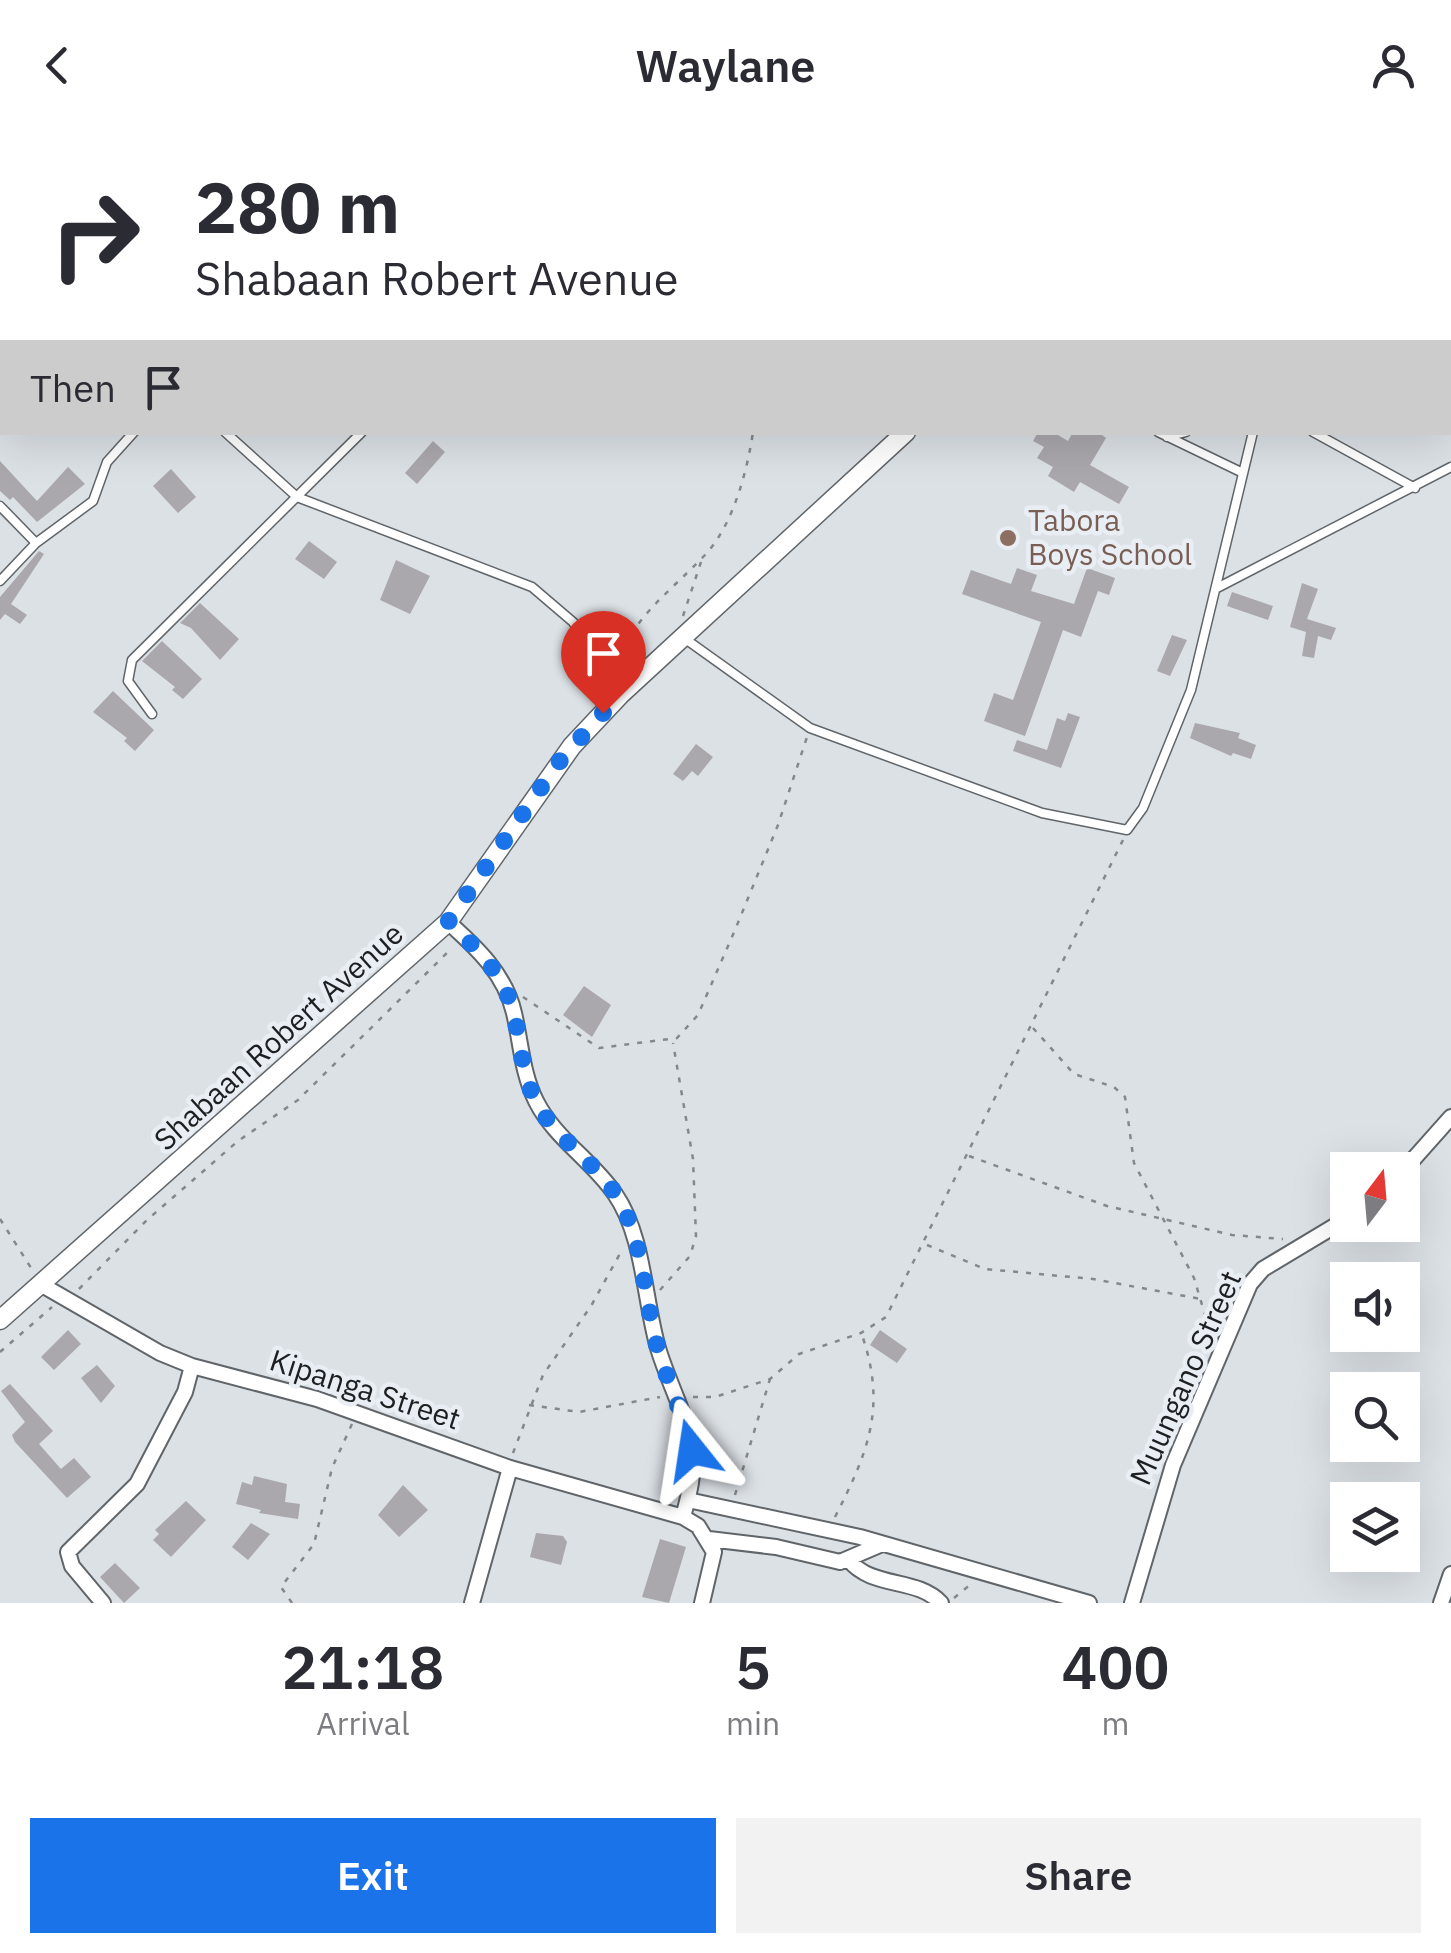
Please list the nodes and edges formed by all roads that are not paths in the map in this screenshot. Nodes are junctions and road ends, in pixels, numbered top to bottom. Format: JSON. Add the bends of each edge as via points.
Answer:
{"nodes":[{"id":1,"x":131,"y":435,"type":"edge"},
{"id":2,"x":227,"y":435,"type":"edge"},
{"id":3,"x":359,"y":435,"type":"edge"},
{"id":4,"x":903,"y":435,"type":"edge"},
{"id":5,"x":1162,"y":435,"type":"edge"},
{"id":6,"x":1252,"y":435,"type":"edge"},
{"id":7,"x":1319,"y":435,"type":"edge"},
{"id":8,"x":1451,"y":467,"type":"edge"},
{"id":9,"x":1243,"y":472,"type":"junction"},
{"id":10,"x":1416,"y":488,"type":"junction"},
{"id":11,"x":297,"y":497,"type":"junction"},
{"id":12,"x":0,"y":506,"type":"edge"},
{"id":13,"x":36,"y":542,"type":"junction"},
{"id":14,"x":0,"y":580,"type":"edge"},
{"id":15,"x":1217,"y":588,"type":"junction"},
{"id":16,"x":684,"y":638,"type":"junction"},
{"id":17,"x":615,"y":687,"type":"junction"},
{"id":18,"x":152,"y":714,"type":"dead end"},
{"id":19,"x":448,"y":922,"type":"junction"},
{"id":20,"x":1451,"y":1117,"type":"edge"},
{"id":21,"x":1420,"y":1152,"type":"edge"},
{"id":22,"x":1330,"y":1229,"type":"edge"},
{"id":23,"x":42,"y":1284,"type":"junction"},
{"id":24,"x":0,"y":1320,"type":"edge"},
{"id":25,"x":192,"y":1366,"type":"junction"},
{"id":26,"x":510,"y":1468,"type":"junction"},
{"id":27,"x":688,"y":1500,"type":"junction"},
{"id":28,"x":683,"y":1517,"type":"junction"},
{"id":29,"x":708,"y":1540,"type":"junction"},
{"id":30,"x":882,"y":1544,"type":"junction"},
{"id":31,"x":849,"y":1560,"type":"junction"},
{"id":32,"x":1451,"y":1574,"type":"edge"},
{"id":33,"x":103,"y":1603,"type":"edge"},
{"id":34,"x":472,"y":1603,"type":"edge"},
{"id":35,"x":702,"y":1603,"type":"edge"},
{"id":36,"x":941,"y":1603,"type":"edge"},
{"id":37,"x":1089,"y":1603,"type":"edge"},
{"id":38,"x":1132,"y":1603,"type":"edge"},
{"id":39,"x":1440,"y":1603,"type":"edge"}],
"edges":[{"from":1,"to":13,"type":"lane","via":[[107,462],[93,501]]},
{"from":2,"to":11,"type":"lane"},
{"from":3,"to":11,"type":"lane"},
{"from":4,"to":16,"type":"street","name":"Shabaan Robert Avenue"},
{"from":5,"to":9,"type":"lane"},
{"from":6,"to":9,"type":"lane"},
{"from":7,"to":10,"type":"lane"},
{"from":8,"to":10,"type":"lane"},
{"from":9,"to":15,"type":"lane"},
{"from":10,"to":15,"type":"lane"},
{"from":11,"to":17,"type":"lane","via":[[532,587],[573,622]]},
{"from":11,"to":18,"type":"lane","via":[[132,660],[128,681]]},
{"from":12,"to":13,"type":"lane"},
{"from":13,"to":14,"type":"lane"},
{"from":15,"to":16,"type":"lane","via":[[1190,690],[1143,808],[1127,830],[1026,808],[810,728]]},
{"from":16,"to":17,"type":"street","name":"Shabaan Robert Avenue"},
{"from":17,"to":19,"type":"street","name":"Shabaan Robert Avenue"},
{"from":19,"to":23,"type":"street","name":"Shabaan Robert Avenue"},
{"from":19,"to":27,"type":"street","via":[[502,981],[536,1102],[629,1219],[692,1450]]},
{"from":20,"to":21,"type":"street"},
{"from":22,"to":38,"type":"street","name":"Muungano Street","via":[[1250,1284],[1173,1464]]},
{"from":23,"to":24,"type":"street","name":"Shabaan Robert Avenue"},
{"from":23,"to":25,"type":"street","name":"Kipanga Street"},
{"from":25,"to":26,"type":"street","name":"Kipanga Street"},
{"from":25,"to":33,"type":"street","via":[[136,1484],[68,1552]]},
{"from":26,"to":28,"type":"street","name":"Kipanga Street"},
{"from":26,"to":34,"type":"street"},
{"from":27,"to":28,"type":"street"},
{"from":27,"to":30,"type":"street"},
{"from":28,"to":29,"type":"street","name":"Kipanga Street"},
{"from":29,"to":31,"type":"street"},
{"from":29,"to":35,"type":"street","via":[[712,1568]]},
{"from":30,"to":31,"type":"street"},
{"from":30,"to":37,"type":"street"},
{"from":31,"to":36,"type":"street","via":[[862,1573],[921,1590]]},
{"from":32,"to":39,"type":"street"}]}
